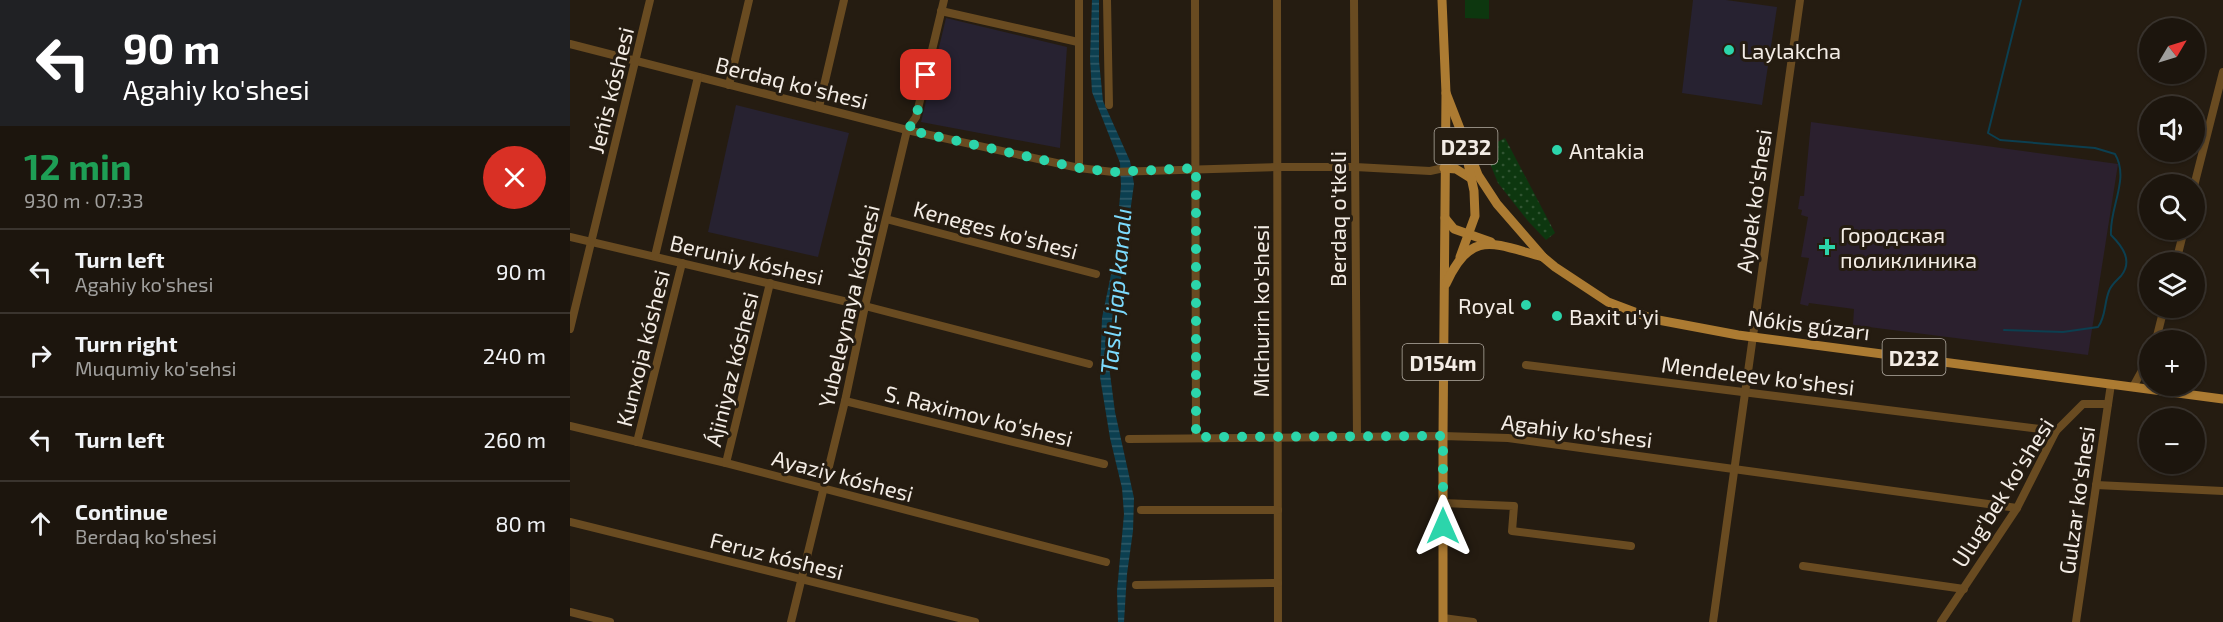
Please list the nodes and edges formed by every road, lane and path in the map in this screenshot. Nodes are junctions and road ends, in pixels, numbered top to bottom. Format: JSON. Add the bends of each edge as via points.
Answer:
{"nodes":[{"id":1,"x":650,"y":0,"type":"edge"},
{"id":2,"x":749,"y":0,"type":"edge"},
{"id":3,"x":844,"y":0,"type":"edge"},
{"id":4,"x":944,"y":0,"type":"edge"},
{"id":5,"x":1079,"y":0,"type":"edge"},
{"id":6,"x":1107,"y":0,"type":"edge"},
{"id":7,"x":1195,"y":0,"type":"edge"},
{"id":8,"x":1277,"y":0,"type":"edge"},
{"id":9,"x":1354,"y":0,"type":"edge"},
{"id":10,"x":1442,"y":0,"type":"edge"},
{"id":11,"x":1800,"y":0,"type":"edge"},
{"id":12,"x":941,"y":11,"type":"junction"},
{"id":13,"x":1078,"y":42,"type":"junction"},
{"id":14,"x":570,"y":44,"type":"edge"},
{"id":15,"x":635,"y":61,"type":"junction"},
{"id":16,"x":2223,"y":72,"type":"edge"},
{"id":17,"x":698,"y":77,"type":"junction"},
{"id":18,"x":729,"y":85,"type":"junction"},
{"id":19,"x":1446,"y":93,"type":"junction"},
{"id":20,"x":1108,"y":105,"type":"dead end"},
{"id":21,"x":819,"y":107,"type":"junction"},
{"id":22,"x":908,"y":130,"type":"junction"},
{"id":23,"x":1465,"y":145,"type":"junction"},
{"id":24,"x":1355,"y":166,"type":"junction"},
{"id":25,"x":1277,"y":167,"type":"junction"},
{"id":26,"x":1079,"y":168,"type":"junction"},
{"id":27,"x":1196,"y":168,"type":"junction"},
{"id":28,"x":1444,"y":168,"type":"junction"},
{"id":29,"x":2197,"y":174,"type":"edge"},
{"id":30,"x":1471,"y":178,"type":"junction"},
{"id":31,"x":1492,"y":196,"type":"junction"},
{"id":32,"x":1444,"y":218,"type":"junction"},
{"id":33,"x":886,"y":219,"type":"junction"},
{"id":34,"x":1469,"y":235,"type":"junction"},
{"id":35,"x":570,"y":237,"type":"edge"},
{"id":36,"x":591,"y":242,"type":"junction"},
{"id":37,"x":1497,"y":244,"type":"junction"},
{"id":38,"x":655,"y":256,"type":"junction"},
{"id":39,"x":1542,"y":257,"type":"junction"},
{"id":40,"x":1459,"y":259,"type":"junction"},
{"id":41,"x":682,"y":263,"type":"junction"},
{"id":42,"x":1096,"y":274,"type":"dead end"},
{"id":43,"x":770,"y":283,"type":"junction"},
{"id":44,"x":1444,"y":289,"type":"junction"},
{"id":45,"x":865,"y":306,"type":"junction"},
{"id":46,"x":570,"y":329,"type":"edge"},
{"id":47,"x":1753,"y":337,"type":"junction"},
{"id":48,"x":1089,"y":364,"type":"dead end"},
{"id":49,"x":1526,"y":365,"type":"dead end"},
{"id":50,"x":2139,"y":376,"type":"edge"},
{"id":51,"x":2111,"y":384,"type":"junction"},
{"id":52,"x":2133,"y":387,"type":"junction"},
{"id":53,"x":2139,"y":388,"type":"edge"},
{"id":54,"x":1746,"y":391,"type":"junction"},
{"id":55,"x":2204,"y":396,"type":"edge"},
{"id":56,"x":2223,"y":399,"type":"edge"},
{"id":57,"x":845,"y":401,"type":"junction"},
{"id":58,"x":2108,"y":404,"type":"junction"},
{"id":59,"x":570,"y":426,"type":"edge"},
{"id":60,"x":2056,"y":430,"type":"junction"},
{"id":61,"x":1443,"y":436,"type":"junction"},
{"id":62,"x":1196,"y":437,"type":"junction"},
{"id":63,"x":1278,"y":437,"type":"junction"},
{"id":64,"x":1357,"y":437,"type":"junction"},
{"id":65,"x":1130,"y":439,"type":"dead end"},
{"id":66,"x":637,"y":442,"type":"junction"},
{"id":67,"x":726,"y":463,"type":"junction"},
{"id":68,"x":1104,"y":464,"type":"dead end"},
{"id":69,"x":1735,"y":468,"type":"junction"},
{"id":70,"x":2096,"y":485,"type":"junction"},
{"id":71,"x":824,"y":489,"type":"junction"},
{"id":72,"x":2223,"y":491,"type":"edge"},
{"id":73,"x":1443,"y":503,"type":"junction"},
{"id":74,"x":2017,"y":508,"type":"junction"},
{"id":75,"x":1142,"y":510,"type":"dead end"},
{"id":76,"x":1278,"y":510,"type":"junction"},
{"id":77,"x":570,"y":522,"type":"edge"},
{"id":78,"x":1631,"y":546,"type":"dead end"},
{"id":79,"x":1106,"y":562,"type":"dead end"},
{"id":80,"x":1803,"y":566,"type":"dead end"},
{"id":81,"x":801,"y":579,"type":"junction"},
{"id":82,"x":1278,"y":583,"type":"junction"},
{"id":83,"x":1136,"y":585,"type":"dead end"},
{"id":84,"x":1964,"y":589,"type":"junction"},
{"id":85,"x":570,"y":612,"type":"edge"},
{"id":86,"x":1443,"y":620,"type":"edge"},
{"id":87,"x":610,"y":622,"type":"edge"},
{"id":88,"x":791,"y":622,"type":"edge"},
{"id":89,"x":975,"y":622,"type":"edge"},
{"id":90,"x":1278,"y":622,"type":"edge"},
{"id":91,"x":1473,"y":622,"type":"edge"},
{"id":92,"x":1713,"y":622,"type":"edge"},
{"id":93,"x":1941,"y":622,"type":"edge"},
{"id":94,"x":2076,"y":622,"type":"edge"}],
"edges":[{"from":1,"to":15,"type":"street","name":"Jeńis kóshesi"},
{"from":2,"to":18,"type":"street"},
{"from":3,"to":21,"type":"street"},
{"from":4,"to":12,"type":"street","name":"Yubeleynaya kóshesi"},
{"from":5,"to":13,"type":"street"},
{"from":6,"to":20,"type":"street"},
{"from":7,"to":27,"type":"street"},
{"from":8,"to":25,"type":"street","name":"Michurin ko'shesi"},
{"from":9,"to":24,"type":"street","name":"Berdaq o'tkeli"},
{"from":10,"to":19,"type":"main road","number":"D154m"},
{"from":11,"to":47,"type":"street","name":"Aybek ko'shesi"},
{"from":12,"to":13,"type":"street"},
{"from":12,"to":22,"type":"street","name":"Yubeleynaya kóshesi","via":[[916,117]]},
{"from":13,"to":26,"type":"street"},
{"from":14,"to":15,"type":"street","name":"Berdaq ko'shesi"},
{"from":15,"to":17,"type":"street","name":"Berdaq ko'shesi"},
{"from":15,"to":36,"type":"street","name":"Jeńis kóshesi"},
{"from":16,"to":29,"type":"street"},
{"from":17,"to":18,"type":"street","name":"Berdaq ko'shesi"},
{"from":17,"to":38,"type":"street"},
{"from":18,"to":21,"type":"street","name":"Berdaq ko'shesi"},
{"from":19,"to":23,"type":"main road","number":"D232"},
{"from":19,"to":28,"type":"main road","number":"D154m"},
{"from":21,"to":22,"type":"street","name":"Berdaq ko'shesi"},
{"from":22,"to":26,"type":"street","name":"Berdaq ko'shesi"},
{"from":22,"to":33,"type":"street","name":"Yubeleynaya kóshesi"},
{"from":23,"to":30,"type":"main road"},
{"from":23,"to":31,"type":"main road","number":"D232"},
{"from":24,"to":25,"type":"street","name":"Berdaq ko'shesi"},
{"from":24,"to":28,"type":"street","name":"Berdaq ko'shesi","via":[[1430,171]]},
{"from":24,"to":64,"type":"street","name":"Berdaq o'tkeli"},
{"from":25,"to":27,"type":"street","name":"Berdaq ko'shesi"},
{"from":25,"to":63,"type":"street","name":"Michurin ko'shesi"},
{"from":26,"to":27,"type":"street","name":"Berdaq ko'shesi","via":[[1113,172]]},
{"from":27,"to":62,"type":"street"},
{"from":28,"to":30,"type":"main road","number":"D232","via":[[1456,169]]},
{"from":28,"to":32,"type":"main road","number":"D154m"},
{"from":30,"to":31,"type":"main road","number":"D232"},
{"from":30,"to":34,"type":"main road","via":[[1475,216]]},
{"from":31,"to":39,"type":"main road","number":"D232"},
{"from":32,"to":34,"type":"main road","via":[[1454,229]]},
{"from":32,"to":44,"type":"main road","number":"D154m"},
{"from":33,"to":42,"type":"street","name":"Keneges ko'shesi"},
{"from":33,"to":45,"type":"street","name":"Yubeleynaya kóshesi"},
{"from":34,"to":37,"type":"main road"},
{"from":34,"to":40,"type":"main road"},
{"from":35,"to":36,"type":"street","name":"Beruniy kóshesi"},
{"from":36,"to":38,"type":"street","name":"Beruniy kóshesi"},
{"from":36,"to":46,"type":"street","name":"Jeńis kóshesi"},
{"from":37,"to":39,"type":"main road"},
{"from":37,"to":40,"type":"main road","via":[[1480,246]]},
{"from":38,"to":41,"type":"street","name":"Beruniy kóshesi"},
{"from":39,"to":47,"type":"main road","name":"Nókis gúzarı","number":"D232","via":[[1608,302],[1653,319]]},
{"from":40,"to":44,"type":"main road"},
{"from":41,"to":43,"type":"street","name":"Beruniy kóshesi"},
{"from":41,"to":66,"type":"street","name":"Kunxoja kóshesi"},
{"from":43,"to":45,"type":"street","name":"Beruniy kóshesi"},
{"from":43,"to":67,"type":"street","name":"Ájiniyaz kóshesi"},
{"from":44,"to":61,"type":"main road","number":"D154m"},
{"from":45,"to":48,"type":"street","name":"Beruniy kóshesi"},
{"from":45,"to":57,"type":"street","name":"Yubeleynaya kóshesi"},
{"from":47,"to":51,"type":"main road","name":"Nókis gúzarı","number":"D232"},
{"from":47,"to":54,"type":"street","name":"Aybek ko'shesi"},
{"from":49,"to":54,"type":"street","name":"Mendeleev ko'shesi"},
{"from":50,"to":52,"type":"street"},
{"from":51,"to":52,"type":"main road","name":"Nókis gúzarı","number":"D232"},
{"from":51,"to":58,"type":"street","name":"Gulzar ko'shesi"},
{"from":52,"to":53,"type":"main road","name":"Nókis gúzarı","number":"D232"},
{"from":54,"to":60,"type":"street","name":"Mendeleev ko'shesi"},
{"from":54,"to":69,"type":"street","name":"Aybek ko'shesi"},
{"from":55,"to":56,"type":"main road","name":"Nókis gúzarı","number":"D232"},
{"from":57,"to":68,"type":"street","name":"S. Raximov ko'shesi"},
{"from":57,"to":71,"type":"street","name":"Yubeleynaya kóshesi"},
{"from":58,"to":60,"type":"street","name":"Ulug'bek ko'shesi","via":[[2083,404]]},
{"from":58,"to":70,"type":"street","name":"Gulzar ko'shesi"},
{"from":59,"to":66,"type":"street","name":"Ayaziy kóshesi"},
{"from":60,"to":74,"type":"street","name":"Ulug'bek ko'shesi"},
{"from":61,"to":64,"type":"street","name":"Agahiy ko'shesi"},
{"from":61,"to":69,"type":"street","name":"Agahiy ko'shesi","via":[[1508,438]]},
{"from":61,"to":73,"type":"main road","number":"D154m"},
{"from":62,"to":63,"type":"street","name":"Agahiy ko'shesi"},
{"from":62,"to":65,"type":"street","name":"Agahiy ko'shesi"},
{"from":63,"to":64,"type":"street","name":"Agahiy ko'shesi"},
{"from":63,"to":76,"type":"street","name":"Michurin ko'shesi"},
{"from":66,"to":67,"type":"street","name":"Ayaziy kóshesi"},
{"from":67,"to":71,"type":"street","name":"Ayaziy kóshesi"},
{"from":69,"to":74,"type":"street","name":"Agahiy ko'shesi"},
{"from":69,"to":92,"type":"street","name":"Aybek ko'shesi"},
{"from":70,"to":72,"type":"street"},
{"from":70,"to":94,"type":"street","name":"Gulzar ko'shesi"},
{"from":71,"to":79,"type":"street","name":"Ayaziy kóshesi"},
{"from":71,"to":81,"type":"street","name":"Yubeleynaya kóshesi"},
{"from":73,"to":78,"type":"street","via":[[1514,506],[1512,531]]},
{"from":73,"to":86,"type":"main road","number":"D154m"},
{"from":74,"to":84,"type":"street","name":"Ulug'bek ko'shesi"},
{"from":75,"to":76,"type":"street"},
{"from":76,"to":82,"type":"street","name":"Michurin ko'shesi"},
{"from":77,"to":81,"type":"street","name":"Feruz kóshesi"},
{"from":80,"to":84,"type":"street"},
{"from":81,"to":88,"type":"street","name":"Yubeleynaya kóshesi"},
{"from":81,"to":89,"type":"street","name":"Feruz kóshesi"},
{"from":82,"to":83,"type":"street"},
{"from":82,"to":90,"type":"street","name":"Michurin ko'shesi"},
{"from":84,"to":93,"type":"street","name":"Ulug'bek ko'shesi"},
{"from":85,"to":87,"type":"street"},
{"from":86,"to":91,"type":"street"}]}
